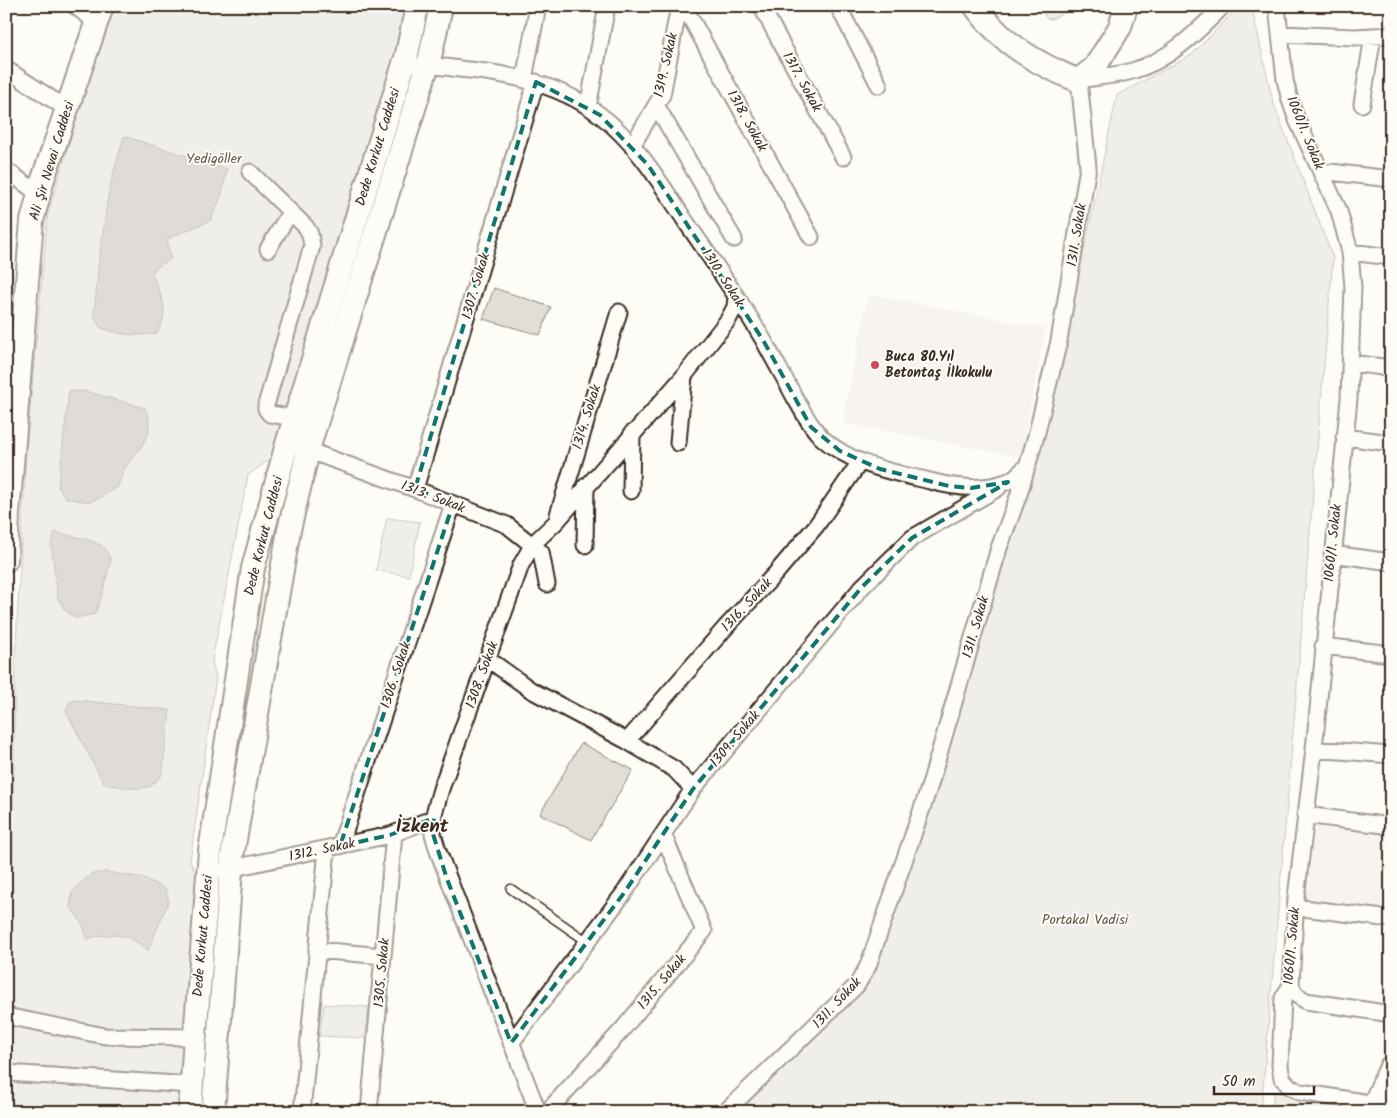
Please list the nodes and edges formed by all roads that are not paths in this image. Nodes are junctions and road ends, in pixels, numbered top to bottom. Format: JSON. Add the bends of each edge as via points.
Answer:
{"nodes":[{"id":1,"x":75,"y":6,"type":"edge"},
{"id":2,"x":417,"y":6,"type":"edge"},
{"id":3,"x":441,"y":6,"type":"edge"},
{"id":4,"x":538,"y":6,"type":"edge"},
{"id":5,"x":607,"y":6,"type":"edge"},
{"id":6,"x":679,"y":6,"type":"edge"},
{"id":7,"x":684,"y":6,"type":"edge"},
{"id":8,"x":761,"y":6,"type":"edge"},
{"id":9,"x":838,"y":6,"type":"edge"},
{"id":10,"x":975,"y":6,"type":"edge"},
{"id":11,"x":1126,"y":6,"type":"edge"},
{"id":12,"x":1223,"y":6,"type":"edge"},
{"id":13,"x":1277,"y":6,"type":"edge"},
{"id":14,"x":99,"y":14,"type":"edge"},
{"id":15,"x":1280,"y":34,"type":"junction"},
{"id":16,"x":1391,"y":35,"type":"edge"},
{"id":17,"x":1373,"y":36,"type":"junction"},
{"id":18,"x":428,"y":66,"type":"junction"},
{"id":19,"x":402,"y":67,"type":"junction"},
{"id":20,"x":6,"y":69,"type":"edge"},
{"id":21,"x":530,"y":80,"type":"junction"},
{"id":22,"x":1079,"y":80,"type":"junction"},
{"id":23,"x":879,"y":85,"type":"dead end"},
{"id":24,"x":1362,"y":104,"type":"dead end"},
{"id":25,"x":656,"y":106,"type":"junction"},
{"id":26,"x":588,"y":107,"type":"junction"},
{"id":27,"x":67,"y":109,"type":"junction"},
{"id":28,"x":632,"y":146,"type":"junction"},
{"id":29,"x":843,"y":157,"type":"dead end"},
{"id":30,"x":6,"y":170,"type":"edge"},
{"id":31,"x":1321,"y":171,"type":"junction"},
{"id":32,"x":250,"y":172,"type":"dead end"},
{"id":33,"x":1391,"y":179,"type":"edge"},
{"id":34,"x":39,"y":194,"type":"junction"},
{"id":35,"x":292,"y":213,"type":"junction"},
{"id":36,"x":811,"y":236,"type":"dead end"},
{"id":37,"x":734,"y":240,"type":"dead end"},
{"id":38,"x":268,"y":249,"type":"dead end"},
{"id":39,"x":1350,"y":252,"type":"junction"},
{"id":40,"x":1391,"y":257,"type":"edge"},
{"id":41,"x":736,"y":297,"type":"junction"},
{"id":42,"x":619,"y":312,"type":"dead end"},
{"id":43,"x":1351,"y":364,"type":"junction"},
{"id":44,"x":1391,"y":368,"type":"edge"},
{"id":45,"x":684,"y":376,"type":"junction"},
{"id":46,"x":11,"y":413,"type":"edge"},
{"id":47,"x":295,"y":418,"type":"junction"},
{"id":48,"x":632,"y":433,"type":"junction"},
{"id":49,"x":1344,"y":437,"type":"junction"},
{"id":50,"x":678,"y":442,"type":"dead end"},
{"id":51,"x":1391,"y":443,"type":"edge"},
{"id":52,"x":298,"y":447,"type":"junction"},
{"id":53,"x":860,"y":462,"type":"junction"},
{"id":54,"x":1028,"y":465,"type":"junction"},
{"id":55,"x":1008,"y":482,"type":"junction"},
{"id":56,"x":586,"y":486,"type":"junction"},
{"id":57,"x":415,"y":489,"type":"junction"},
{"id":58,"x":8,"y":491,"type":"edge"},
{"id":59,"x":631,"y":491,"type":"dead end"},
{"id":60,"x":453,"y":504,"type":"junction"},
{"id":61,"x":556,"y":522,"type":"junction"},
{"id":62,"x":532,"y":544,"type":"junction"},
{"id":63,"x":585,"y":545,"type":"dead end"},
{"id":64,"x":1332,"y":554,"type":"junction"},
{"id":65,"x":6,"y":560,"type":"edge"},
{"id":66,"x":1391,"y":562,"type":"edge"},
{"id":67,"x":547,"y":584,"type":"dead end"},
{"id":68,"x":1323,"y":646,"type":"junction"},
{"id":69,"x":1391,"y":654,"type":"edge"},
{"id":70,"x":488,"y":659,"type":"junction"},
{"id":71,"x":627,"y":741,"type":"junction"},
{"id":72,"x":1314,"y":749,"type":"junction"},
{"id":73,"x":1391,"y":755,"type":"edge"},
{"id":74,"x":693,"y":789,"type":"junction"},
{"id":75,"x":1306,"y":815,"type":"junction"},
{"id":76,"x":434,"y":818,"type":"junction"},
{"id":77,"x":1391,"y":826,"type":"edge"},
{"id":78,"x":394,"y":834,"type":"junction"},
{"id":79,"x":663,"y":834,"type":"junction"},
{"id":80,"x":333,"y":847,"type":"junction"},
{"id":81,"x":231,"y":870,"type":"junction"},
{"id":82,"x":208,"y":872,"type":"junction"},
{"id":83,"x":511,"y":889,"type":"dead end"},
{"id":84,"x":1295,"y":908,"type":"junction"},
{"id":85,"x":1391,"y":919,"type":"edge"},
{"id":86,"x":588,"y":942,"type":"junction"},
{"id":87,"x":317,"y":950,"type":"junction"},
{"id":88,"x":383,"y":956,"type":"junction"},
{"id":89,"x":1291,"y":985,"type":"junction"},
{"id":90,"x":1391,"y":1014,"type":"edge"},
{"id":91,"x":6,"y":1016,"type":"edge"},
{"id":92,"x":195,"y":1037,"type":"junction"},
{"id":93,"x":511,"y":1043,"type":"junction"},
{"id":94,"x":1391,"y":1067,"type":"edge"},
{"id":95,"x":6,"y":1073,"type":"edge"},
{"id":96,"x":192,"y":1085,"type":"junction"},
{"id":97,"x":1375,"y":1111,"type":"edge"},
{"id":98,"x":190,"y":1112,"type":"edge"},
{"id":99,"x":213,"y":1112,"type":"edge"},
{"id":100,"x":302,"y":1112,"type":"edge"},
{"id":101,"x":370,"y":1112,"type":"edge"},
{"id":102,"x":538,"y":1112,"type":"edge"},
{"id":103,"x":548,"y":1112,"type":"edge"},
{"id":104,"x":725,"y":1112,"type":"edge"}],
"edges":[{"from":1,"to":14,"type":"street"},
{"from":2,"to":19,"type":"main road","name":"Dede Korkut Caddesi"},
{"from":3,"to":18,"type":"main road","name":"Dede Korkut Caddesi"},
{"from":4,"to":21,"type":"street","name":"1307. Sokak"},
{"from":5,"to":26,"type":"street"},
{"from":6,"to":25,"type":"street","name":"1319. Sokak","via":[[662,95]]},
{"from":7,"to":36,"type":"street","name":"1318. Sokak"},
{"from":8,"to":29,"type":"street","name":"1317. Sokak"},
{"from":9,"to":23,"type":"street"},
{"from":10,"to":22,"type":"main road","via":[[1005,40],[1027,57]]},
{"from":11,"to":22,"type":"main road","via":[[1120,27],[1095,67]]},
{"from":12,"to":22,"type":"street","via":[[1186,43],[1158,61],[1131,71]]},
{"from":13,"to":15,"type":"street","name":"1060/1. Sokak"},
{"from":14,"to":27,"type":"main road","name":"Ali Şir Nevai Caddesi"},
{"from":15,"to":17,"type":"street"},
{"from":15,"to":31,"type":"street","name":"1060/1. Sokak","via":[[1290,100]]},
{"from":16,"to":17,"type":"street"},
{"from":17,"to":24,"type":"street"},
{"from":18,"to":19,"type":"street","name":"1310. Sokak"},
{"from":18,"to":21,"type":"street","name":"1310. Sokak","via":[[493,72]]},
{"from":18,"to":52,"type":"main road","name":"Dede Korkut Caddesi"},
{"from":19,"to":47,"type":"main road","name":"Dede Korkut Caddesi"},
{"from":20,"to":27,"type":"street"},
{"from":21,"to":26,"type":"street","name":"1310. Sokak"},
{"from":21,"to":57,"type":"street","name":"1307. Sokak"},
{"from":22,"to":54,"type":"street","name":"1311. Sokak","via":[[1088,167],[1059,341]]},
{"from":25,"to":28,"type":"street","name":"1319. Sokak"},
{"from":25,"to":37,"type":"street"},
{"from":26,"to":28,"type":"street","name":"1310. Sokak"},
{"from":27,"to":34,"type":"main road","name":"Ali Şir Nevai Caddesi"},
{"from":28,"to":41,"type":"street","name":"1310. Sokak"},
{"from":30,"to":34,"type":"street"},
{"from":31,"to":33,"type":"street"},
{"from":31,"to":39,"type":"street","name":"1060/1. Sokak","via":[[1339,211]]},
{"from":32,"to":35,"type":"street"},
{"from":34,"to":46,"type":"main road","name":"Ali Şir Nevai Caddesi","via":[[32,221]]},
{"from":35,"to":38,"type":"street"},
{"from":35,"to":47,"type":"street","via":[[306,227],[312,246],[266,409],[274,416]]},
{"from":39,"to":40,"type":"street"},
{"from":39,"to":43,"type":"street","name":"1060/1. Sokak","via":[[1353,287]]},
{"from":41,"to":45,"type":"street","name":"1308. Sokak","via":[[728,320]]},
{"from":41,"to":53,"type":"street","name":"1310. Sokak","via":[[811,426],[824,439]]},
{"from":42,"to":61,"type":"street","name":"1314. Sokak"},
{"from":43,"to":44,"type":"street"},
{"from":43,"to":49,"type":"street","name":"1060/1. Sokak"},
{"from":45,"to":48,"type":"street","name":"1308. Sokak"},
{"from":45,"to":50,"type":"street"},
{"from":46,"to":58,"type":"main road","name":"Ali Şir Nevai Caddesi"},
{"from":47,"to":52,"type":"main road","name":"Dede Korkut Caddesi"},
{"from":48,"to":56,"type":"street","name":"1308. Sokak"},
{"from":48,"to":59,"type":"street"},
{"from":49,"to":51,"type":"street"},
{"from":49,"to":64,"type":"street","name":"1060/1. Sokak"},
{"from":52,"to":57,"type":"street","name":"1313. Sokak"},
{"from":52,"to":81,"type":"main road","name":"Dede Korkut Caddesi","via":[[289,530]]},
{"from":52,"to":82,"type":"main road","name":"Dede Korkut Caddesi","via":[[253,568]]},
{"from":53,"to":55,"type":"street","name":"1310. Sokak","via":[[950,486],[971,488]]},
{"from":53,"to":71,"type":"street","name":"1316. Sokak","via":[[816,526]]},
{"from":54,"to":55,"type":"street"},
{"from":54,"to":104,"type":"street","name":"1311. Sokak","via":[[999,548],[929,788],[868,966],[857,985]]},
{"from":55,"to":74,"type":"street","name":"1309. Sokak","via":[[912,538],[862,587]]},
{"from":56,"to":61,"type":"street","name":"1308. Sokak"},
{"from":56,"to":63,"type":"street"},
{"from":57,"to":60,"type":"street","name":"1313. Sokak"},
{"from":58,"to":65,"type":"main road","name":"Ali Şir Nevai Caddesi"},
{"from":60,"to":62,"type":"street","name":"1313. Sokak","via":[[507,525]]},
{"from":60,"to":80,"type":"street","name":"1306. Sokak"},
{"from":61,"to":62,"type":"street","name":"1308. Sokak"},
{"from":62,"to":67,"type":"street","name":"1313. Sokak","via":[[542,552]]},
{"from":62,"to":70,"type":"street","name":"1308. Sokak","via":[[521,565]]},
{"from":64,"to":66,"type":"street"},
{"from":64,"to":68,"type":"street","name":"1060/1. Sokak"},
{"from":68,"to":69,"type":"street"},
{"from":68,"to":72,"type":"street","name":"1060/1. Sokak"},
{"from":70,"to":71,"type":"street","via":[[531,690]]},
{"from":70,"to":76,"type":"street","name":"1308. Sokak","via":[[441,789]]},
{"from":71,"to":74,"type":"street","via":[[674,769]]},
{"from":72,"to":73,"type":"street"},
{"from":72,"to":75,"type":"street","name":"1060/1. Sokak"},
{"from":74,"to":79,"type":"street","name":"1309. Sokak"},
{"from":75,"to":77,"type":"street"},
{"from":75,"to":84,"type":"street","name":"1060/1. Sokak"},
{"from":76,"to":78,"type":"street","name":"1312. Sokak"},
{"from":76,"to":93,"type":"street","name":"1308. Sokak","via":[[433,834],[441,860]]},
{"from":78,"to":80,"type":"street","name":"1312. Sokak"},
{"from":78,"to":88,"type":"street","name":"1305. Sokak"},
{"from":79,"to":86,"type":"street","name":"1309. Sokak"},
{"from":79,"to":103,"type":"street","name":"1315. Sokak","via":[[704,931],[622,1030]]},
{"from":80,"to":81,"type":"street","name":"1312. Sokak"},
{"from":80,"to":87,"type":"street","name":"1306. Sokak"},
{"from":81,"to":82,"type":"street","name":"1312. Sokak"},
{"from":81,"to":99,"type":"main road","name":"Dede Korkut Caddesi"},
{"from":82,"to":92,"type":"main road","name":"Dede Korkut Caddesi"},
{"from":83,"to":86,"type":"lane"},
{"from":84,"to":85,"type":"street"},
{"from":84,"to":89,"type":"street","name":"1060/1. Sokak"},
{"from":86,"to":93,"type":"street","name":"1309. Sokak"},
{"from":87,"to":88,"type":"street"},
{"from":87,"to":100,"type":"street","name":"1306. Sokak"},
{"from":88,"to":101,"type":"street","name":"1305. Sokak"},
{"from":89,"to":90,"type":"street","via":[[1302,1000]]},
{"from":89,"to":97,"type":"street","name":"1060/1. Sokak","via":[[1283,998],[1282,1078],[1290,1088],[1300,1092],[1363,1102]]},
{"from":91,"to":92,"type":"street","via":[[105,1036]]},
{"from":92,"to":96,"type":"main road","name":"Dede Korkut Caddesi"},
{"from":93,"to":102,"type":"street","name":"1308. Sokak"},
{"from":94,"to":97,"type":"main road"},
{"from":95,"to":96,"type":"street"},
{"from":96,"to":98,"type":"main road","name":"Dede Korkut Caddesi"}]}
